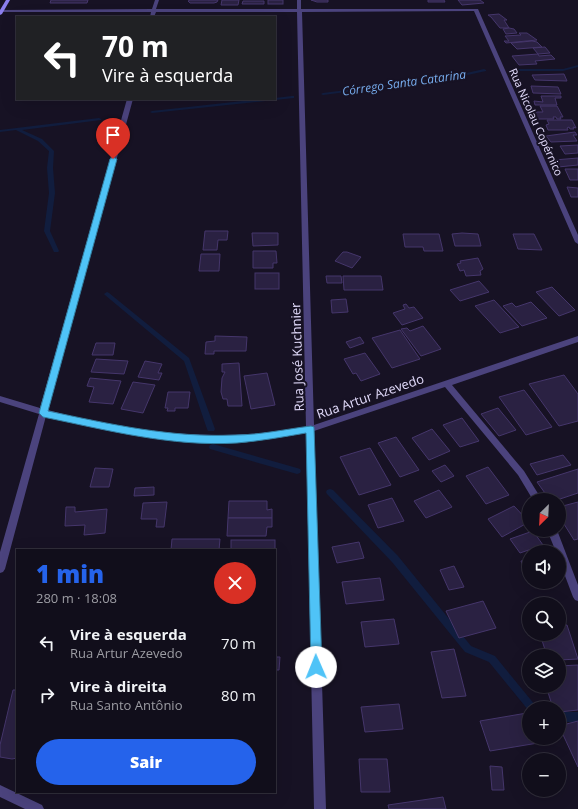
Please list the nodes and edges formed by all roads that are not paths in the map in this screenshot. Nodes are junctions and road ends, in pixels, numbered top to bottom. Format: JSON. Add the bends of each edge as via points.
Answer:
{"nodes":[{"id":1,"x":8,"y":0,"type":"edge"},
{"id":2,"x":157,"y":0,"type":"edge"},
{"id":3,"x":299,"y":0,"type":"edge"},
{"id":4,"x":300,"y":10,"type":"junction"},
{"id":5,"x":154,"y":11,"type":"junction"},
{"id":6,"x":1,"y":12,"type":"edge"},
{"id":7,"x":152,"y":16,"type":"edge"},
{"id":8,"x":130,"y":100,"type":"edge"},
{"id":9,"x":578,"y":242,"type":"edge"},
{"id":10,"x":578,"y":339,"type":"edge"},
{"id":11,"x":446,"y":383,"type":"junction"},
{"id":12,"x":0,"y":399,"type":"edge"},
{"id":13,"x":43,"y":413,"type":"junction"},
{"id":14,"x":311,"y":429,"type":"junction"},
{"id":15,"x":534,"y":493,"type":"edge"},
{"id":16,"x":555,"y":537,"type":"edge"},
{"id":17,"x":0,"y":570,"type":"edge"},
{"id":18,"x":578,"y":597,"type":"edge"},
{"id":19,"x":0,"y":792,"type":"edge"},
{"id":20,"x":38,"y":809,"type":"edge"},
{"id":21,"x":320,"y":809,"type":"edge"}],
"edges":[{"from":1,"to":6,"type":"street"},
{"from":2,"to":5,"type":"street"},
{"from":3,"to":4,"type":"street","name":"Rua José Kuchnier"},
{"from":4,"to":5,"type":"street"},
{"from":4,"to":9,"type":"street","name":"Rua Nicolau Copérnico","via":[[476,10]]},
{"from":4,"to":14,"type":"street","name":"Rua José Kuchnier"},
{"from":5,"to":6,"type":"street"},
{"from":5,"to":7,"type":"street"},
{"from":8,"to":13,"type":"street"},
{"from":10,"to":11,"type":"street","name":"Rua Artur Azevedo"},
{"from":11,"to":14,"type":"street","name":"Rua Artur Azevedo"},
{"from":11,"to":15,"type":"street","via":[[521,473]]},
{"from":12,"to":13,"type":"street","name":"Rua Artur Azevedo"},
{"from":13,"to":14,"type":"street","name":"Rua Artur Azevedo","via":[[137,433],[188,438],[236,439]]},
{"from":13,"to":17,"type":"street"},
{"from":14,"to":21,"type":"street","name":"Rua José Kuchnier"},
{"from":16,"to":18,"type":"street"},
{"from":19,"to":20,"type":"street"}]}
